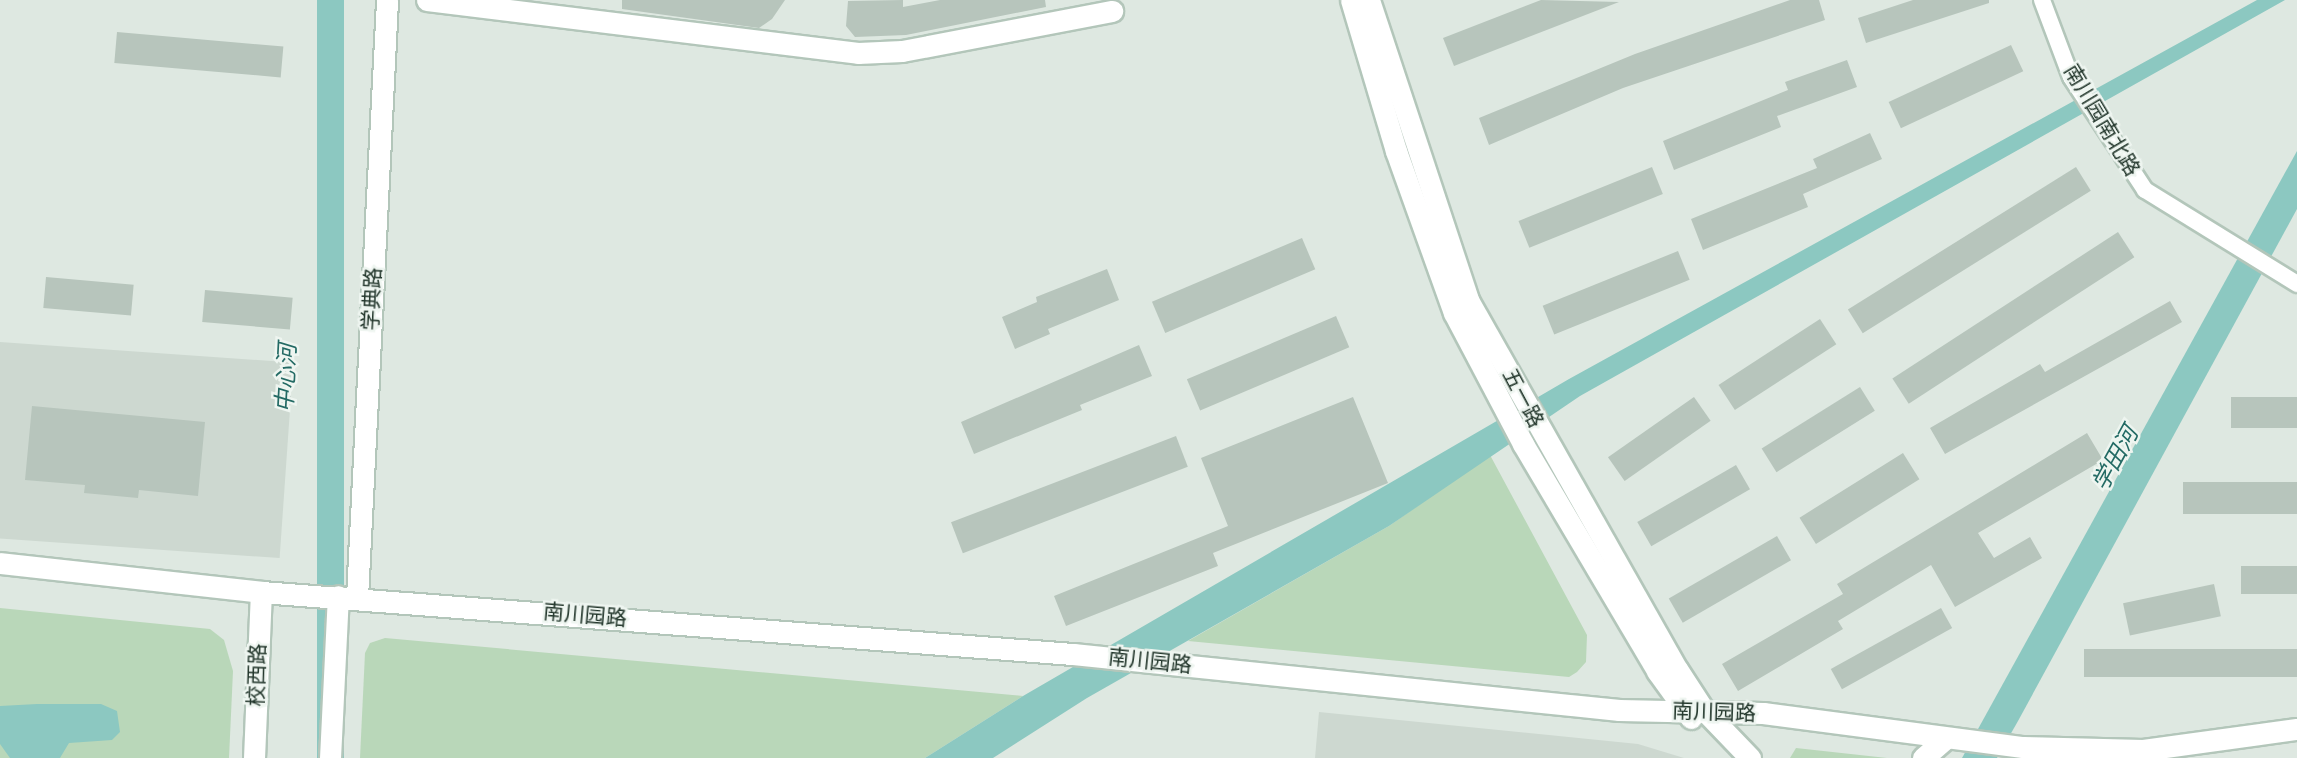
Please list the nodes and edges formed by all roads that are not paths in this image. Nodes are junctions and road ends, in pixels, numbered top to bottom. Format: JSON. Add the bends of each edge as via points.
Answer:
{"nodes":[{"id":1,"x":387,"y":0,"type":"edge"},
{"id":2,"x":427,"y":0,"type":"edge"},
{"id":3,"x":1351,"y":0,"type":"edge"},
{"id":4,"x":1368,"y":0,"type":"edge"},
{"id":5,"x":2042,"y":0,"type":"edge"},
{"id":6,"x":1112,"y":11,"type":"dead end"},
{"id":7,"x":2297,"y":284,"type":"edge"},
{"id":8,"x":0,"y":563,"type":"edge"},
{"id":9,"x":269,"y":592,"type":"junction"},
{"id":10,"x":342,"y":596,"type":"junction"},
{"id":11,"x":1694,"y":710,"type":"junction"},
{"id":12,"x":2297,"y":729,"type":"edge"},
{"id":13,"x":1955,"y":740,"type":"junction"},
{"id":14,"x":254,"y":758,"type":"edge"},
{"id":15,"x":330,"y":758,"type":"edge"},
{"id":16,"x":1729,"y":758,"type":"edge"},
{"id":17,"x":1750,"y":758,"type":"edge"},
{"id":18,"x":1923,"y":758,"type":"edge"}],
"edges":[{"from":1,"to":10,"type":"street","name":"学典路"},
{"from":2,"to":6,"type":"street","via":[[858,53],[902,51]]},
{"from":3,"to":11,"type":"street","name":"五一路","via":[[1396,151],[1454,313],[1523,444]]},
{"from":4,"to":11,"type":"street","name":"五一路","via":[[1468,299]]},
{"from":5,"to":7,"type":"street","name":"南川园南北路","via":[[2071,77],[2145,190]]},
{"from":8,"to":9,"type":"street","name":"南川园路"},
{"from":9,"to":10,"type":"street","name":"南川园路"},
{"from":9,"to":14,"type":"street","name":"校西路"},
{"from":10,"to":11,"type":"street","name":"南川园路","via":[[1073,654],[1619,710]]},
{"from":10,"to":15,"type":"street"},
{"from":11,"to":13,"type":"street","name":"南川园路","via":[[1811,719]]},
{"from":11,"to":16,"type":"street","name":"五一路"},
{"from":11,"to":17,"type":"street","name":"五一路"},
{"from":12,"to":13,"type":"street","name":"南川园路","via":[[2143,750]]},
{"from":13,"to":18,"type":"street"}]}
